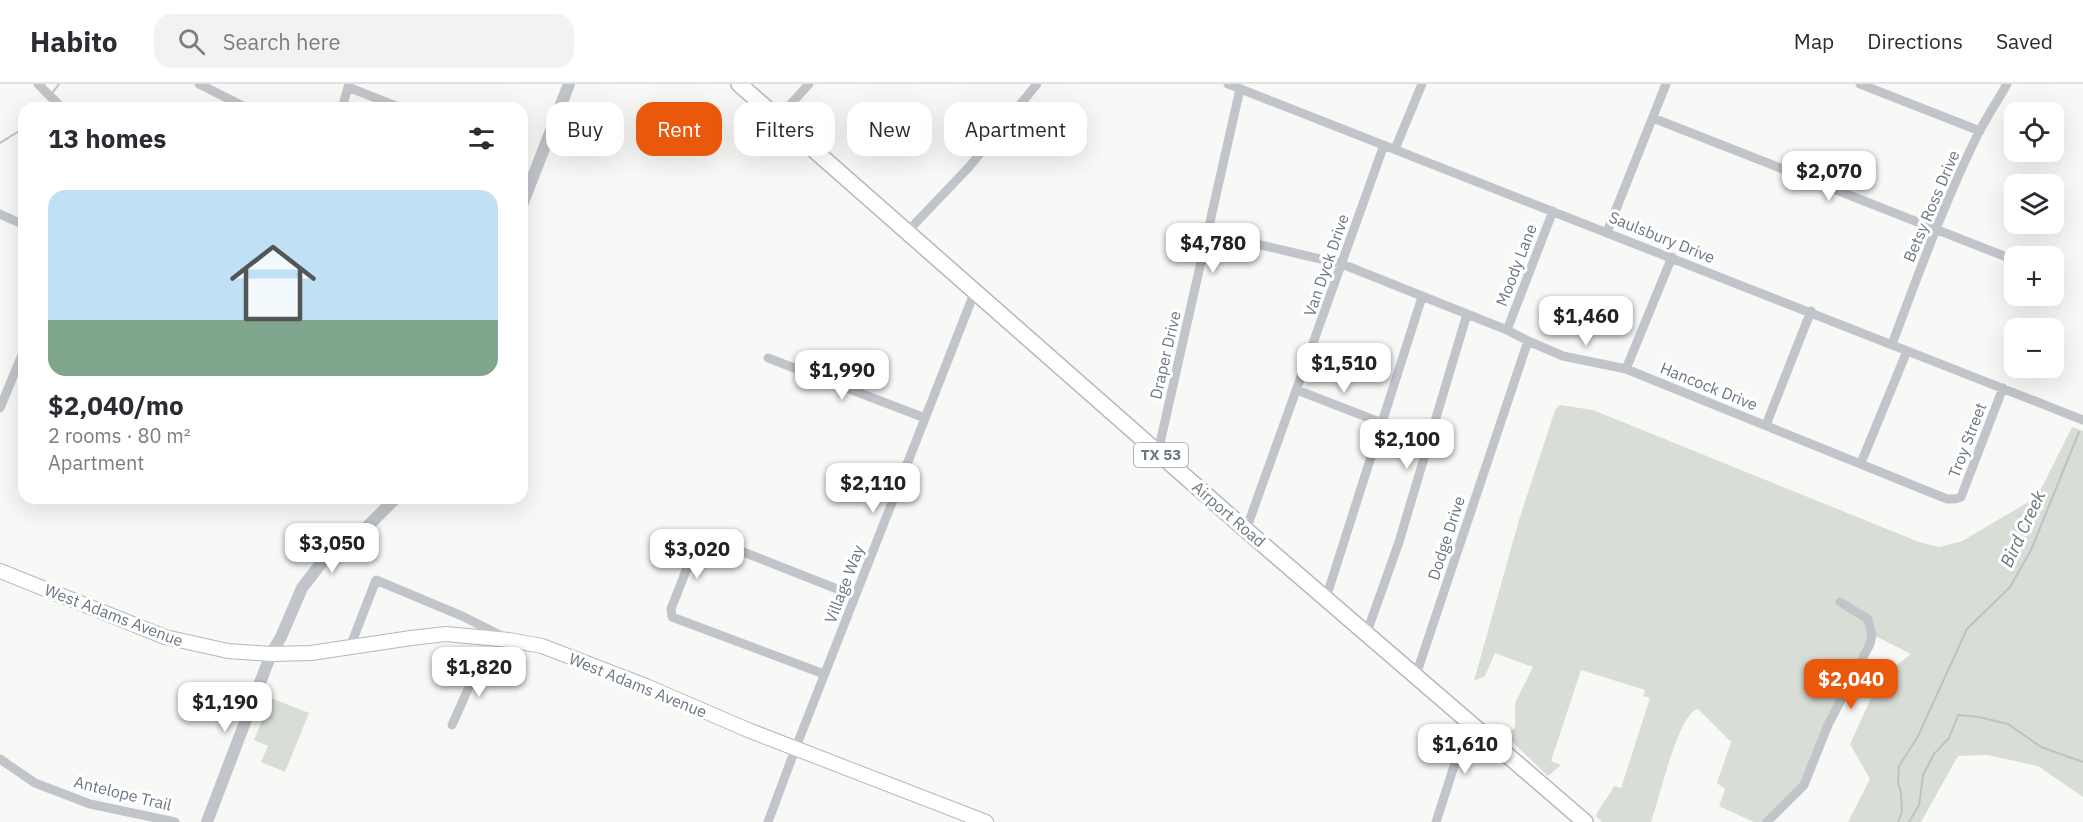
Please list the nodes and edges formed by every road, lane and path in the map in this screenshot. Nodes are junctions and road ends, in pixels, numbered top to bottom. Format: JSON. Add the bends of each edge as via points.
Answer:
{"nodes":[{"id":1,"x":38,"y":84,"type":"edge"},
{"id":2,"x":199,"y":84,"type":"edge"},
{"id":3,"x":569,"y":84,"type":"edge"},
{"id":4,"x":739,"y":84,"type":"edge"},
{"id":5,"x":809,"y":84,"type":"edge"},
{"id":6,"x":1037,"y":84,"type":"edge"},
{"id":7,"x":1228,"y":84,"type":"edge"},
{"id":8,"x":1422,"y":84,"type":"edge"},
{"id":9,"x":1666,"y":84,"type":"edge"},
{"id":10,"x":1860,"y":84,"type":"edge"},
{"id":11,"x":2007,"y":84,"type":"edge"},
{"id":12,"x":349,"y":86,"type":"edge"},
{"id":13,"x":1240,"y":89,"type":"junction"},
{"id":14,"x":56,"y":102,"type":"edge"},
{"id":15,"x":235,"y":102,"type":"edge"},
{"id":16,"x":344,"y":102,"type":"edge"},
{"id":17,"x":387,"y":102,"type":"edge"},
{"id":18,"x":760,"y":102,"type":"edge"},
{"id":19,"x":793,"y":102,"type":"edge"},
{"id":20,"x":1653,"y":118,"type":"junction"},
{"id":21,"x":1980,"y":131,"type":"junction"},
{"id":22,"x":1384,"y":145,"type":"junction"},
{"id":23,"x":1395,"y":149,"type":"junction"},
{"id":24,"x":821,"y":156,"type":"edge"},
{"id":25,"x":528,"y":190,"type":"edge"},
{"id":26,"x":1553,"y":211,"type":"junction"},
{"id":27,"x":0,"y":214,"type":"edge"},
{"id":28,"x":18,"y":222,"type":"edge"},
{"id":29,"x":1936,"y":230,"type":"junction"},
{"id":30,"x":907,"y":232,"type":"junction"},
{"id":31,"x":1607,"y":232,"type":"junction"},
{"id":32,"x":1209,"y":233,"type":"junction"},
{"id":33,"x":1672,"y":257,"type":"junction"},
{"id":34,"x":2004,"y":257,"type":"edge"},
{"id":35,"x":1342,"y":264,"type":"junction"},
{"id":36,"x":975,"y":291,"type":"junction"},
{"id":37,"x":1422,"y":297,"type":"junction"},
{"id":38,"x":1810,"y":312,"type":"junction"},
{"id":39,"x":1467,"y":314,"type":"junction"},
{"id":40,"x":1507,"y":330,"type":"junction"},
{"id":41,"x":1528,"y":341,"type":"junction"},
{"id":42,"x":1892,"y":344,"type":"junction"},
{"id":43,"x":1907,"y":351,"type":"junction"},
{"id":44,"x":768,"y":358,"type":"dead end"},
{"id":45,"x":18,"y":364,"type":"edge"},
{"id":46,"x":1626,"y":369,"type":"junction"},
{"id":47,"x":2004,"y":388,"type":"junction"},
{"id":48,"x":1297,"y":390,"type":"junction"},
{"id":49,"x":0,"y":408,"type":"edge"},
{"id":50,"x":925,"y":418,"type":"junction"},
{"id":51,"x":2083,"y":420,"type":"edge"},
{"id":52,"x":1382,"y":423,"type":"junction"},
{"id":53,"x":1766,"y":425,"type":"junction"},
{"id":54,"x":1158,"y":452,"type":"junction"},
{"id":55,"x":1861,"y":464,"type":"junction"},
{"id":56,"x":1955,"y":500,"type":"joint"},
{"id":57,"x":390,"y":504,"type":"edge"},
{"id":58,"x":1246,"y":530,"type":"junction"},
{"id":59,"x":0,"y":571,"type":"edge"},
{"id":60,"x":855,"y":596,"type":"junction"},
{"id":61,"x":1326,"y":598,"type":"junction"},
{"id":62,"x":1840,"y":602,"type":"dead end"},
{"id":63,"x":1367,"y":632,"type":"junction"},
{"id":64,"x":509,"y":640,"type":"junction"},
{"id":65,"x":350,"y":647,"type":"junction"},
{"id":66,"x":271,"y":654,"type":"junction"},
{"id":67,"x":481,"y":660,"type":"dead end"},
{"id":68,"x":824,"y":674,"type":"junction"},
{"id":69,"x":1416,"y":675,"type":"junction"},
{"id":70,"x":1469,"y":720,"type":"junction"},
{"id":71,"x":452,"y":725,"type":"dead end"},
{"id":72,"x":796,"y":747,"type":"junction"},
{"id":73,"x":0,"y":759,"type":"edge"},
{"id":74,"x":176,"y":822,"type":"edge"},
{"id":75,"x":207,"y":822,"type":"edge"},
{"id":76,"x":768,"y":822,"type":"edge"},
{"id":77,"x":987,"y":822,"type":"edge"},
{"id":78,"x":1436,"y":822,"type":"edge"},
{"id":79,"x":1585,"y":822,"type":"edge"},
{"id":80,"x":1767,"y":822,"type":"edge"}],
"edges":[{"from":1,"to":14,"type":"street"},
{"from":2,"to":15,"type":"street"},
{"from":3,"to":25,"type":"street"},
{"from":4,"to":18,"type":"main road","name":"Airport Road","number":"TX 53"},
{"from":5,"to":19,"type":"street"},
{"from":6,"to":30,"type":"street","via":[[969,167]]},
{"from":7,"to":13,"type":"street","name":"Saulsbury Drive"},
{"from":8,"to":23,"type":"street"},
{"from":9,"to":20,"type":"street"},
{"from":10,"to":21,"type":"street"},
{"from":11,"to":21,"type":"street","name":"Betsy Ross Drive"},
{"from":12,"to":16,"type":"street"},
{"from":12,"to":17,"type":"street"},
{"from":13,"to":22,"type":"street","name":"Saulsbury Drive"},
{"from":13,"to":32,"type":"street","name":"Draper Drive"},
{"from":20,"to":29,"type":"street"},
{"from":20,"to":31,"type":"street"},
{"from":21,"to":29,"type":"street","name":"Betsy Ross Drive"},
{"from":22,"to":23,"type":"street","name":"Saulsbury Drive"},
{"from":22,"to":35,"type":"street","name":"Van Dyck Drive"},
{"from":23,"to":26,"type":"street","name":"Saulsbury Drive"},
{"from":24,"to":30,"type":"main road","name":"Airport Road","number":"TX 53"},
{"from":26,"to":31,"type":"street","name":"Saulsbury Drive"},
{"from":26,"to":40,"type":"street","name":"Moody Lane"},
{"from":27,"to":28,"type":"street"},
{"from":29,"to":34,"type":"street"},
{"from":29,"to":42,"type":"street","name":"Betsy Ross Drive"},
{"from":30,"to":36,"type":"main road","name":"Airport Road","number":"TX 53"},
{"from":31,"to":33,"type":"street","name":"Saulsbury Drive"},
{"from":32,"to":35,"type":"street","name":"Hancock Drive"},
{"from":32,"to":54,"type":"street","name":"Draper Drive"},
{"from":33,"to":38,"type":"street","name":"Saulsbury Drive"},
{"from":33,"to":46,"type":"street"},
{"from":35,"to":37,"type":"street","name":"Hancock Drive"},
{"from":35,"to":48,"type":"street","name":"Van Dyck Drive"},
{"from":36,"to":50,"type":"street","name":"Village Way"},
{"from":36,"to":54,"type":"main road","name":"Airport Road","number":"TX 53"},
{"from":37,"to":39,"type":"street","name":"Hancock Drive"},
{"from":37,"to":52,"type":"street"},
{"from":38,"to":42,"type":"street","name":"Saulsbury Drive"},
{"from":38,"to":53,"type":"street"},
{"from":39,"to":40,"type":"street","name":"Hancock Drive"},
{"from":39,"to":63,"type":"street","via":[[1399,542]]},
{"from":40,"to":41,"type":"street","name":"Hancock Drive"},
{"from":41,"to":46,"type":"street","name":"Hancock Drive","via":[[1563,356]]},
{"from":41,"to":69,"type":"street","name":"Dodge Drive"},
{"from":42,"to":43,"type":"street","name":"Saulsbury Drive"},
{"from":43,"to":47,"type":"street","name":"Saulsbury Drive"},
{"from":43,"to":55,"type":"street"},
{"from":44,"to":50,"type":"street"},
{"from":45,"to":49,"type":"street"},
{"from":46,"to":53,"type":"street","name":"Hancock Drive"},
{"from":47,"to":51,"type":"street","name":"Saulsbury Drive"},
{"from":47,"to":56,"type":"street","name":"Troy Street","via":[[1961,497]]},
{"from":48,"to":52,"type":"street"},
{"from":48,"to":58,"type":"street","name":"Van Dyck Drive"},
{"from":50,"to":60,"type":"street","name":"Village Way"},
{"from":52,"to":61,"type":"street"},
{"from":53,"to":55,"type":"street","name":"Hancock Drive"},
{"from":54,"to":58,"type":"main road","name":"Airport Road","number":"TX 53"},
{"from":55,"to":56,"type":"street","name":"Hancock Drive"},
{"from":57,"to":66,"type":"street","via":[[367,527],[326,557],[302,588]]},
{"from":58,"to":61,"type":"main road","name":"Airport Road","number":"TX 53"},
{"from":59,"to":66,"type":"main road","name":"West Adams Avenue","via":[[165,637],[228,651]]},
{"from":60,"to":68,"type":"street","name":"Village Way"},
{"from":60,"to":68,"type":"street","via":[[705,537],[698,540],[671,609],[672,617]]},
{"from":61,"to":63,"type":"main road","name":"Airport Road","number":"TX 53"},
{"from":62,"to":80,"type":"street","via":[[1868,619],[1870,644],[1828,725],[1804,785]]},
{"from":63,"to":69,"type":"main road","name":"Airport Road","number":"TX 53"},
{"from":64,"to":65,"type":"main road","name":"West Adams Avenue","via":[[446,634]]},
{"from":64,"to":65,"type":"street","via":[[376,580]]},
{"from":64,"to":72,"type":"main road","name":"West Adams Avenue","via":[[542,646]]},
{"from":65,"to":66,"type":"main road","name":"West Adams Avenue"},
{"from":66,"to":75,"type":"street"},
{"from":67,"to":71,"type":"street"},
{"from":68,"to":72,"type":"street","name":"Village Way"},
{"from":69,"to":70,"type":"main road","name":"Airport Road","number":"TX 53"},
{"from":70,"to":78,"type":"street"},
{"from":70,"to":79,"type":"main road","name":"Airport Road","number":"TX 53"},
{"from":72,"to":76,"type":"street","name":"Village Way"},
{"from":72,"to":77,"type":"main road","name":"West Adams Avenue"},
{"from":73,"to":74,"type":"street","name":"Antelope Trail","via":[[36,783],[90,804]]}]}
